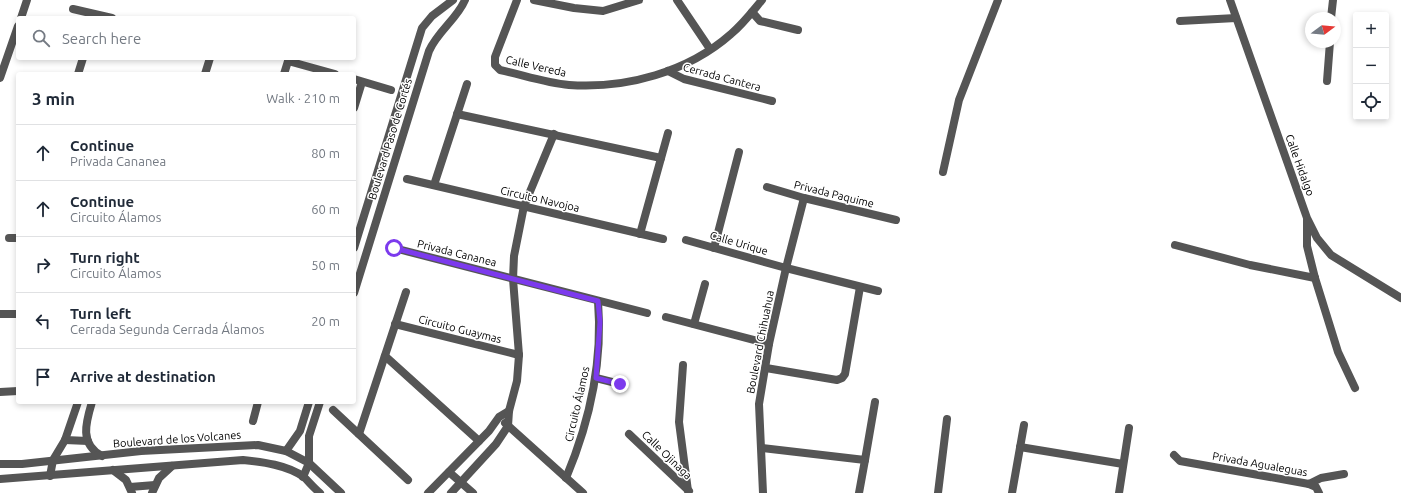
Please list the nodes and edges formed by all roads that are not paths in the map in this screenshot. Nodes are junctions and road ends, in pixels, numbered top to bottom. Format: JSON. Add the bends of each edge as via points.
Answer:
{"nodes":[{"id":1,"x":27,"y":0,"type":"edge"},
{"id":2,"x":453,"y":0,"type":"edge"},
{"id":3,"x":465,"y":0,"type":"edge"},
{"id":4,"x":517,"y":0,"type":"edge"},
{"id":5,"x":534,"y":0,"type":"edge"},
{"id":6,"x":636,"y":0,"type":"edge"},
{"id":7,"x":677,"y":0,"type":"edge"},
{"id":8,"x":762,"y":0,"type":"edge"},
{"id":9,"x":998,"y":0,"type":"edge"},
{"id":10,"x":1230,"y":0,"type":"edge"},
{"id":11,"x":1333,"y":0,"type":"edge"},
{"id":12,"x":549,"y":2,"type":"edge"},
{"id":13,"x":73,"y":9,"type":"dead end"},
{"id":14,"x":752,"y":12,"type":"junction"},
{"id":15,"x":1332,"y":12,"type":"edge"},
{"id":16,"x":22,"y":16,"type":"edge"},
{"id":17,"x":103,"y":16,"type":"edge"},
{"id":18,"x":1236,"y":18,"type":"junction"},
{"id":19,"x":1180,"y":21,"type":"dead end"},
{"id":20,"x":798,"y":30,"type":"dead end"},
{"id":21,"x":16,"y":31,"type":"edge"},
{"id":22,"x":415,"y":46,"type":"junction"},
{"id":23,"x":1329,"y":48,"type":"edge"},
{"id":24,"x":710,"y":49,"type":"junction"},
{"id":25,"x":429,"y":51,"type":"junction"},
{"id":26,"x":3,"y":60,"type":"edge"},
{"id":27,"x":82,"y":60,"type":"edge"},
{"id":28,"x":209,"y":60,"type":"edge"},
{"id":29,"x":289,"y":60,"type":"edge"},
{"id":30,"x":292,"y":60,"type":"edge"},
{"id":31,"x":668,"y":71,"type":"junction"},
{"id":32,"x":79,"y":72,"type":"edge"},
{"id":33,"x":206,"y":72,"type":"edge"},
{"id":34,"x":285,"y":72,"type":"edge"},
{"id":35,"x":329,"y":72,"type":"edge"},
{"id":36,"x":0,"y":78,"type":"edge"},
{"id":37,"x":358,"y":80,"type":"edge"},
{"id":38,"x":1326,"y":81,"type":"dead end"},
{"id":39,"x":467,"y":84,"type":"dead end"},
{"id":40,"x":390,"y":90,"type":"dead end"},
{"id":41,"x":356,"y":94,"type":"edge"},
{"id":42,"x":772,"y":101,"type":"dead end"},
{"id":43,"x":457,"y":114,"type":"junction"},
{"id":44,"x":668,"y":133,"type":"dead end"},
{"id":45,"x":554,"y":134,"type":"junction"},
{"id":46,"x":739,"y":152,"type":"dead end"},
{"id":47,"x":661,"y":158,"type":"junction"},
{"id":48,"x":943,"y":172,"type":"dead end"},
{"id":49,"x":407,"y":179,"type":"dead end"},
{"id":50,"x":434,"y":185,"type":"junction"},
{"id":51,"x":767,"y":187,"type":"dead end"},
{"id":52,"x":804,"y":198,"type":"junction"},
{"id":53,"x":524,"y":206,"type":"junction"},
{"id":54,"x":1307,"y":218,"type":"junction"},
{"id":55,"x":896,"y":220,"type":"dead end"},
{"id":56,"x":359,"y":231,"type":"junction"},
{"id":57,"x":640,"y":234,"type":"junction"},
{"id":58,"x":372,"y":235,"type":"junction"},
{"id":59,"x":9,"y":238,"type":"dead end"},
{"id":60,"x":16,"y":238,"type":"edge"},
{"id":61,"x":663,"y":239,"type":"dead end"},
{"id":62,"x":686,"y":240,"type":"dead end"},
{"id":63,"x":356,"y":241,"type":"edge"},
{"id":64,"x":1175,"y":245,"type":"dead end"},
{"id":65,"x":394,"y":248,"type":"dead end"},
{"id":66,"x":714,"y":248,"type":"junction"},
{"id":67,"x":786,"y":268,"type":"junction"},
{"id":68,"x":1315,"y":278,"type":"junction"},
{"id":69,"x":513,"y":279,"type":"junction"},
{"id":70,"x":705,"y":284,"type":"dead end"},
{"id":71,"x":356,"y":287,"type":"edge"},
{"id":72,"x":860,"y":287,"type":"junction"},
{"id":73,"x":878,"y":291,"type":"dead end"},
{"id":74,"x":406,"y":292,"type":"dead end"},
{"id":75,"x":1401,"y":298,"type":"edge"},
{"id":76,"x":598,"y":301,"type":"junction"},
{"id":77,"x":647,"y":313,"type":"dead end"},
{"id":78,"x":0,"y":314,"type":"edge"},
{"id":79,"x":16,"y":314,"type":"edge"},
{"id":80,"x":666,"y":317,"type":"dead end"},
{"id":81,"x":395,"y":324,"type":"junction"},
{"id":82,"x":694,"y":324,"type":"junction"},
{"id":83,"x":769,"y":344,"type":"junction"},
{"id":84,"x":519,"y":355,"type":"junction"},
{"id":85,"x":385,"y":356,"type":"junction"},
{"id":86,"x":683,"y":365,"type":"dead end"},
{"id":87,"x":766,"y":368,"type":"junction"},
{"id":88,"x":596,"y":378,"type":"junction"},
{"id":89,"x":620,"y":384,"type":"dead end"},
{"id":90,"x":1355,"y":388,"type":"dead end"},
{"id":91,"x":16,"y":391,"type":"edge"},
{"id":92,"x":0,"y":392,"type":"edge"},
{"id":93,"x":875,"y":402,"type":"dead end"},
{"id":94,"x":77,"y":404,"type":"edge"},
{"id":95,"x":91,"y":404,"type":"edge"},
{"id":96,"x":257,"y":404,"type":"edge"},
{"id":97,"x":308,"y":404,"type":"edge"},
{"id":98,"x":319,"y":404,"type":"edge"},
{"id":99,"x":334,"y":410,"type":"dead end"},
{"id":100,"x":509,"y":411,"type":"junction"},
{"id":101,"x":499,"y":417,"type":"junction"},
{"id":102,"x":947,"y":419,"type":"dead end"},
{"id":103,"x":253,"y":421,"type":"dead end"},
{"id":104,"x":1024,"y":425,"type":"dead end"},
{"id":105,"x":508,"y":426,"type":"junction"},
{"id":106,"x":1129,"y":428,"type":"dead end"},
{"id":107,"x":359,"y":434,"type":"junction"},
{"id":108,"x":629,"y":434,"type":"dead end"},
{"id":109,"x":65,"y":440,"type":"junction"},
{"id":110,"x":88,"y":441,"type":"junction"},
{"id":111,"x":479,"y":441,"type":"junction"},
{"id":112,"x":1020,"y":447,"type":"junction"},
{"id":113,"x":762,"y":448,"type":"junction"},
{"id":114,"x":286,"y":451,"type":"junction"},
{"id":115,"x":1174,"y":455,"type":"dead end"},
{"id":116,"x":102,"y":456,"type":"junction"},
{"id":117,"x":53,"y":460,"type":"junction"},
{"id":118,"x":865,"y":460,"type":"junction"},
{"id":119,"x":309,"y":463,"type":"junction"},
{"id":120,"x":0,"y":464,"type":"edge"},
{"id":121,"x":1124,"y":464,"type":"junction"},
{"id":122,"x":172,"y":466,"type":"junction"},
{"id":123,"x":113,"y":470,"type":"junction"},
{"id":124,"x":450,"y":472,"type":"junction"},
{"id":125,"x":1344,"y":474,"type":"dead end"},
{"id":126,"x":50,"y":476,"type":"junction"},
{"id":127,"x":303,"y":477,"type":"junction"},
{"id":128,"x":566,"y":478,"type":"junction"},
{"id":129,"x":0,"y":479,"type":"edge"},
{"id":130,"x":408,"y":480,"type":"dead end"},
{"id":131,"x":462,"y":482,"type":"junction"},
{"id":132,"x":1309,"y":484,"type":"junction"},
{"id":133,"x":153,"y":489,"type":"edge"},
{"id":134,"x":131,"y":490,"type":"edge"},
{"id":135,"x":689,"y":492,"type":"edge"},
{"id":136,"x":320,"y":493,"type":"edge"},
{"id":137,"x":341,"y":493,"type":"edge"},
{"id":138,"x":428,"y":493,"type":"edge"},
{"id":139,"x":451,"y":493,"type":"edge"},
{"id":140,"x":473,"y":493,"type":"edge"},
{"id":141,"x":583,"y":493,"type":"edge"},
{"id":142,"x":763,"y":493,"type":"edge"},
{"id":143,"x":859,"y":493,"type":"edge"},
{"id":144,"x":938,"y":493,"type":"edge"},
{"id":145,"x":1012,"y":493,"type":"edge"},
{"id":146,"x":1118,"y":493,"type":"edge"},
{"id":147,"x":1319,"y":493,"type":"edge"}],
"edges":[{"from":1,"to":16,"type":"street"},
{"from":2,"to":22,"type":"street","name":"Boulevard Paso de Cortés","via":[[432,16],[422,28]]},
{"from":3,"to":25,"type":"street","name":"Boulevard Paso de Cortés","via":[[462,8],[440,32]]},
{"from":4,"to":31,"type":"street","name":"Calle Vereda","via":[[495,57],[494,65],[500,70],[569,85],[621,83]]},
{"from":5,"to":12,"type":"street"},
{"from":6,"to":12,"type":"street","via":[[603,11]]},
{"from":7,"to":24,"type":"street"},
{"from":8,"to":14,"type":"street","name":"Calle Vereda"},
{"from":9,"to":48,"type":"street","via":[[959,100]]},
{"from":10,"to":18,"type":"street","name":"Calle Hidalgo"},
{"from":11,"to":15,"type":"street"},
{"from":13,"to":17,"type":"street"},
{"from":14,"to":20,"type":"street","via":[[760,21]]},
{"from":14,"to":24,"type":"street","name":"Calle Vereda","via":[[731,35]]},
{"from":18,"to":19,"type":"street"},
{"from":18,"to":54,"type":"street","name":"Calle Hidalgo"},
{"from":21,"to":26,"type":"street"},
{"from":22,"to":25,"type":"street"},
{"from":22,"to":56,"type":"street","name":"Boulevard Paso de Cortés"},
{"from":23,"to":38,"type":"street"},
{"from":24,"to":31,"type":"street","name":"Calle Vereda"},
{"from":25,"to":58,"type":"street","name":"Boulevard Paso de Cortés"},
{"from":26,"to":36,"type":"street"},
{"from":27,"to":32,"type":"street"},
{"from":28,"to":33,"type":"street"},
{"from":29,"to":34,"type":"street"},
{"from":30,"to":35,"type":"street"},
{"from":31,"to":42,"type":"street","name":"Cerrada Cantera","via":[[684,80]]},
{"from":37,"to":40,"type":"street"},
{"from":37,"to":41,"type":"street"},
{"from":39,"to":43,"type":"street"},
{"from":43,"to":45,"type":"street"},
{"from":43,"to":50,"type":"street"},
{"from":44,"to":47,"type":"street"},
{"from":45,"to":47,"type":"street"},
{"from":45,"to":53,"type":"street"},
{"from":46,"to":66,"type":"street"},
{"from":47,"to":57,"type":"street"},
{"from":49,"to":50,"type":"street","name":"Circuito Navojoa"},
{"from":50,"to":53,"type":"street","name":"Circuito Navojoa"},
{"from":51,"to":52,"type":"street","name":"Privada Paquime"},
{"from":52,"to":55,"type":"street","name":"Privada Paquime"},
{"from":52,"to":67,"type":"street","name":"Boulevard Chihuahua"},
{"from":53,"to":57,"type":"street","name":"Circuito Navojoa"},
{"from":53,"to":69,"type":"street","via":[[514,256]]},
{"from":54,"to":68,"type":"street","via":[[1307,246]]},
{"from":54,"to":75,"type":"street","name":"Calle Hidalgo","via":[[1316,238],[1331,255]]},
{"from":56,"to":58,"type":"street"},
{"from":56,"to":63,"type":"street","name":"Boulevard Paso de Cortés"},
{"from":57,"to":61,"type":"street","name":"Circuito Navojoa"},
{"from":58,"to":71,"type":"street","name":"Boulevard Paso de Cortés"},
{"from":59,"to":60,"type":"street"},
{"from":62,"to":66,"type":"street","name":"Calle Urique"},
{"from":64,"to":68,"type":"street","via":[[1250,265]]},
{"from":65,"to":69,"type":"street","name":"Privada Cananea"},
{"from":66,"to":67,"type":"street","name":"Calle Urique"},
{"from":67,"to":72,"type":"street","name":"Calle Urique"},
{"from":67,"to":83,"type":"street","name":"Boulevard Chihuahua"},
{"from":68,"to":90,"type":"street","via":[[1338,352]]},
{"from":69,"to":76,"type":"street"},
{"from":69,"to":84,"type":"street"},
{"from":70,"to":82,"type":"street"},
{"from":72,"to":73,"type":"street","name":"Calle Urique"},
{"from":72,"to":87,"type":"street","via":[[845,374],[842,378],[837,380]]},
{"from":74,"to":81,"type":"street"},
{"from":76,"to":77,"type":"street"},
{"from":76,"to":88,"type":"street","name":"Circuito Álamos","via":[[600,322]]},
{"from":78,"to":79,"type":"street"},
{"from":80,"to":82,"type":"street"},
{"from":81,"to":84,"type":"street","name":"Circuito Guaymas"},
{"from":81,"to":85,"type":"street"},
{"from":82,"to":83,"type":"street"},
{"from":83,"to":87,"type":"street","name":"Boulevard Chihuahua"},
{"from":84,"to":100,"type":"street","via":[[517,380]]},
{"from":85,"to":107,"type":"street"},
{"from":85,"to":111,"type":"street"},
{"from":86,"to":135,"type":"street","via":[[679,422]]},
{"from":87,"to":113,"type":"street","name":"Boulevard Chihuahua","via":[[759,404]]},
{"from":88,"to":89,"type":"street"},
{"from":88,"to":128,"type":"street","name":"Circuito Álamos","via":[[579,447]]},
{"from":91,"to":92,"type":"street"},
{"from":93,"to":118,"type":"street"},
{"from":94,"to":109,"type":"street"},
{"from":95,"to":110,"type":"street","via":[[86,424]]},
{"from":96,"to":103,"type":"street"},
{"from":97,"to":114,"type":"street","via":[[300,431]]},
{"from":98,"to":119,"type":"street","via":[[309,436]]},
{"from":99,"to":107,"type":"street"},
{"from":100,"to":101,"type":"street"},
{"from":100,"to":105,"type":"street"},
{"from":101,"to":105,"type":"street"},
{"from":101,"to":111,"type":"street"},
{"from":102,"to":144,"type":"street"},
{"from":104,"to":112,"type":"street"},
{"from":105,"to":128,"type":"street"},
{"from":105,"to":131,"type":"street","via":[[496,444]]},
{"from":106,"to":121,"type":"street"},
{"from":107,"to":130,"type":"street"},
{"from":108,"to":135,"type":"street","name":"Calle Ojinaga"},
{"from":109,"to":110,"type":"street"},
{"from":109,"to":117,"type":"street"},
{"from":110,"to":116,"type":"street","via":[[93,450]]},
{"from":111,"to":124,"type":"street"},
{"from":112,"to":121,"type":"street"},
{"from":112,"to":145,"type":"street"},
{"from":113,"to":118,"type":"street"},
{"from":113,"to":142,"type":"street","name":"Boulevard Chihuahua"},
{"from":114,"to":116,"type":"street","name":"Boulevard de los Volcanes","via":[[258,445],[141,451]]},
{"from":114,"to":119,"type":"street","name":"Boulevard de los Volcanes"},
{"from":115,"to":132,"type":"street","name":"Privada Agualeguas","via":[[1180,461]]},
{"from":116,"to":117,"type":"street","name":"Boulevard de los Volcanes"},
{"from":117,"to":120,"type":"street","name":"Boulevard de los Volcanes"},
{"from":117,"to":126,"type":"street"},
{"from":118,"to":143,"type":"street"},
{"from":119,"to":127,"type":"street"},
{"from":119,"to":137,"type":"street","name":"Boulevard de los Volcanes"},
{"from":121,"to":146,"type":"street"},
{"from":122,"to":123,"type":"street"},
{"from":122,"to":127,"type":"street","via":[[243,460],[279,466]]},
{"from":122,"to":133,"type":"street","via":[[165,471]]},
{"from":123,"to":126,"type":"street"},
{"from":123,"to":134,"type":"street","via":[[121,475]]},
{"from":124,"to":131,"type":"street"},
{"from":124,"to":138,"type":"street"},
{"from":125,"to":132,"type":"street","name":"Privada Agualeguas","via":[[1321,478]]},
{"from":126,"to":129,"type":"street"},
{"from":127,"to":136,"type":"street"},
{"from":128,"to":141,"type":"street"},
{"from":131,"to":139,"type":"street"},
{"from":131,"to":140,"type":"street"},
{"from":132,"to":147,"type":"street","via":[[1316,487]]},
{"from":133,"to":134,"type":"street"}]}
